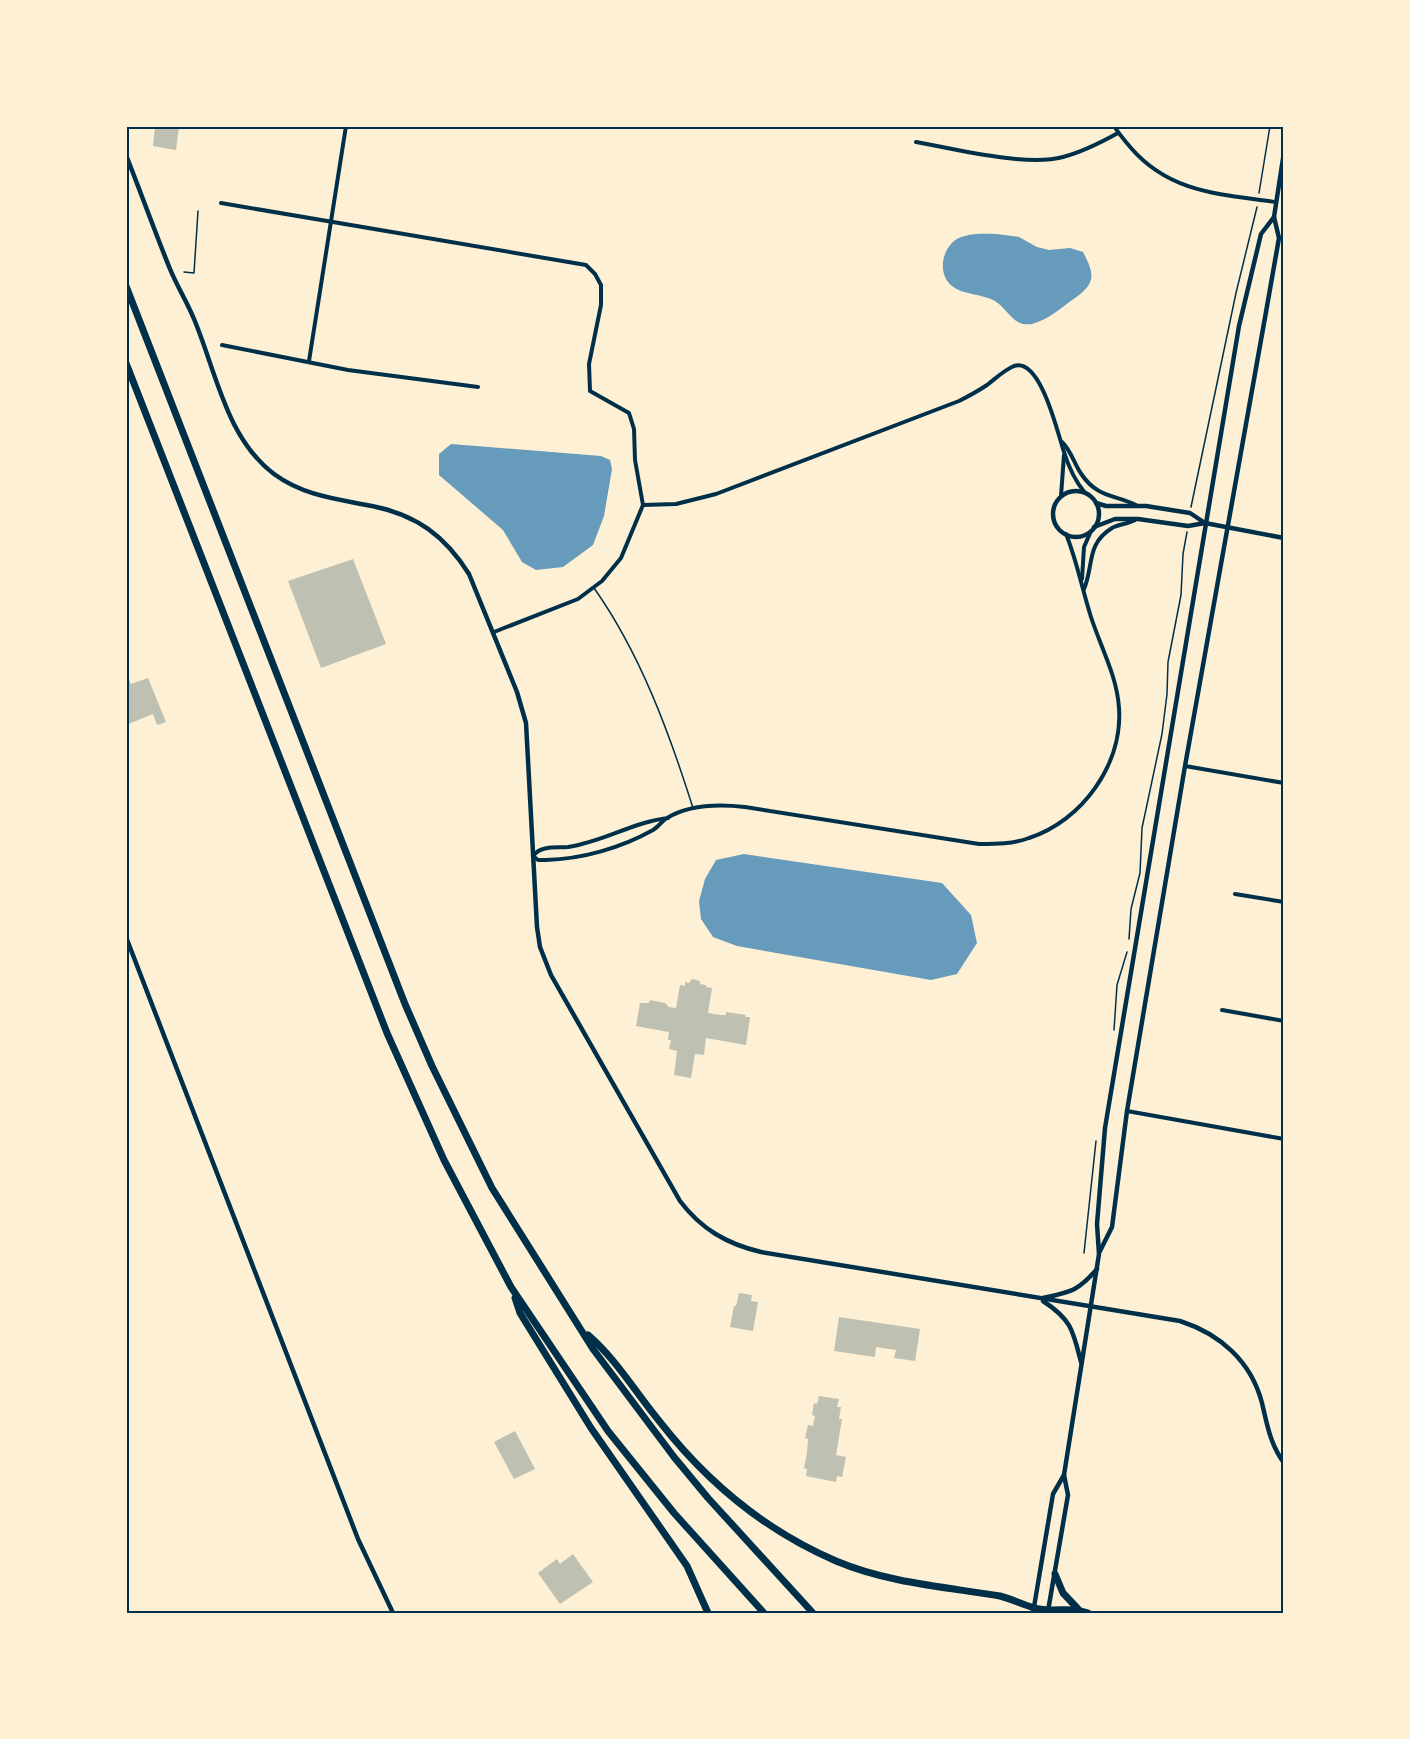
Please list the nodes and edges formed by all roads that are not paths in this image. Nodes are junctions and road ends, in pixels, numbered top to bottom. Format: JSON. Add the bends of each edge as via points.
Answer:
{"nodes":[{"id":1,"x":346,"y":126,"type":"edge"},
{"id":2,"x":1114,"y":126,"type":"edge"},
{"id":3,"x":1118,"y":133,"type":"junction"},
{"id":4,"x":916,"y":142,"type":"dead end"},
{"id":5,"x":1284,"y":152,"type":"edge"},
{"id":6,"x":126,"y":155,"type":"edge"},
{"id":7,"x":1275,"y":202,"type":"junction"},
{"id":8,"x":221,"y":203,"type":"dead end"},
{"id":9,"x":1274,"y":217,"type":"junction"},
{"id":10,"x":331,"y":222,"type":"junction"},
{"id":11,"x":126,"y":286,"type":"edge"},
{"id":12,"x":222,"y":345,"type":"dead end"},
{"id":13,"x":309,"y":361,"type":"junction"},
{"id":14,"x":126,"y":363,"type":"edge"},
{"id":15,"x":478,"y":387,"type":"dead end"},
{"id":16,"x":1061,"y":440,"type":"junction"},
{"id":17,"x":1064,"y":454,"type":"junction"},
{"id":18,"x":1085,"y":493,"type":"junction"},
{"id":19,"x":1061,"y":496,"type":"junction"},
{"id":20,"x":1096,"y":503,"type":"junction"},
{"id":21,"x":643,"y":505,"type":"junction"},
{"id":22,"x":1137,"y":506,"type":"junction"},
{"id":23,"x":1138,"y":519,"type":"junction"},
{"id":24,"x":1205,"y":523,"type":"junction"},
{"id":25,"x":1227,"y":527,"type":"junction"},
{"id":26,"x":1092,"y":529,"type":"junction"},
{"id":27,"x":1066,"y":534,"type":"junction"},
{"id":28,"x":1284,"y":538,"type":"edge"},
{"id":29,"x":1082,"y":580,"type":"junction"},
{"id":30,"x":594,"y":588,"type":"junction"},
{"id":31,"x":1084,"y":590,"type":"junction"},
{"id":32,"x":494,"y":632,"type":"junction"},
{"id":33,"x":1185,"y":766,"type":"junction"},
{"id":34,"x":1284,"y":783,"type":"edge"},
{"id":35,"x":693,"y":808,"type":"junction"},
{"id":36,"x":668,"y":818,"type":"junction"},
{"id":37,"x":533,"y":856,"type":"junction"},
{"id":38,"x":1235,"y":894,"type":"dead end"},
{"id":39,"x":1284,"y":902,"type":"edge"},
{"id":40,"x":126,"y":937,"type":"edge"},
{"id":41,"x":1222,"y":1010,"type":"dead end"},
{"id":42,"x":1284,"y":1021,"type":"edge"},
{"id":43,"x":1127,"y":1111,"type":"junction"},
{"id":44,"x":1284,"y":1139,"type":"edge"},
{"id":45,"x":1099,"y":1254,"type":"junction"},
{"id":46,"x":1097,"y":1269,"type":"junction"},
{"id":47,"x":511,"y":1287,"type":"junction"},
{"id":48,"x":1040,"y":1298,"type":"junction"},
{"id":49,"x":1092,"y":1307,"type":"junction"},
{"id":50,"x":583,"y":1332,"type":"junction"},
{"id":51,"x":1082,"y":1365,"type":"junction"},
{"id":52,"x":1284,"y":1463,"type":"edge"},
{"id":53,"x":1064,"y":1474,"type":"junction"},
{"id":54,"x":1055,"y":1574,"type":"junction"},
{"id":55,"x":1078,"y":1609,"type":"junction"},
{"id":56,"x":1033,"y":1610,"type":"edge"},
{"id":57,"x":1048,"y":1612,"type":"edge"},
{"id":58,"x":393,"y":1613,"type":"edge"},
{"id":59,"x":708,"y":1613,"type":"edge"},
{"id":60,"x":764,"y":1613,"type":"edge"},
{"id":61,"x":813,"y":1613,"type":"edge"},
{"id":62,"x":1088,"y":1613,"type":"edge"}],
"edges":[{"from":1,"to":10,"type":"street"},
{"from":2,"to":3,"type":"street"},
{"from":3,"to":4,"type":"street","via":[[1061,158],[1023,160]]},
{"from":3,"to":7,"type":"street","via":[[1142,160],[1170,180],[1202,191]]},
{"from":5,"to":7,"type":"street"},
{"from":6,"to":32,"type":"street","via":[[234,425],[246,445],[273,474],[294,487],[422,523],[459,557]]},
{"from":7,"to":9,"type":"street"},
{"from":8,"to":10,"type":"street"},
{"from":9,"to":24,"type":"street","via":[[1261,234],[1246,296]]},
{"from":9,"to":25,"type":"street","via":[[1279,238]]},
{"from":10,"to":13,"type":"street"},
{"from":10,"to":21,"type":"street","via":[[586,265],[601,285],[590,391],[629,413]]},
{"from":11,"to":50,"type":"highway","via":[[432,1066],[492,1188]]},
{"from":12,"to":13,"type":"street"},
{"from":13,"to":15,"type":"street"},
{"from":14,"to":47,"type":"highway","via":[[387,1033],[444,1160]]},
{"from":16,"to":17,"type":"street"},
{"from":16,"to":21,"type":"street","via":[[1037,381],[1027,368],[1013,366],[959,401],[722,492],[695,501]]},
{"from":16,"to":22,"type":"street","via":[[1082,476],[1096,490]]},
{"from":17,"to":18,"type":"street"},
{"from":17,"to":19,"type":"street"},
{"from":18,"to":19,"type":"street"},
{"from":18,"to":20,"type":"street"},
{"from":19,"to":27,"type":"street","via":[[1055,504],[1054,519]]},
{"from":20,"to":22,"type":"street"},
{"from":20,"to":26,"type":"street","via":[[1099,513]]},
{"from":21,"to":30,"type":"street","via":[[621,558]]},
{"from":22,"to":24,"type":"street","via":[[1190,513]]},
{"from":23,"to":24,"type":"street","via":[[1188,526]]},
{"from":23,"to":26,"type":"street","via":[[1115,519]]},
{"from":23,"to":31,"type":"street","via":[[1114,527],[1097,541]]},
{"from":24,"to":25,"type":"street"},
{"from":24,"to":45,"type":"street","via":[[1105,1128],[1097,1224]]},
{"from":25,"to":28,"type":"street"},
{"from":25,"to":33,"type":"street"},
{"from":26,"to":27,"type":"street","via":[[1081,536]]},
{"from":26,"to":29,"type":"street","via":[[1084,547]]},
{"from":27,"to":29,"type":"street"},
{"from":29,"to":31,"type":"street"},
{"from":30,"to":32,"type":"street","via":[[563,605]]},
{"from":30,"to":35,"type":"lane","via":[[632,651]]},
{"from":31,"to":35,"type":"street","via":[[1116,688],[1118,731],[1107,768],[1097,785],[1075,811],[1045,832],[1015,842],[979,844],[745,807]]},
{"from":32,"to":37,"type":"street","via":[[526,723]]},
{"from":33,"to":34,"type":"street"},
{"from":33,"to":43,"type":"street"},
{"from":35,"to":36,"type":"street"},
{"from":36,"to":37,"type":"street","via":[[650,820],[586,843],[542,849]]},
{"from":36,"to":37,"type":"street","via":[[654,829],[592,854],[546,860]]},
{"from":37,"to":48,"type":"street","via":[[538,937],[551,975],[680,1201],[704,1227],[740,1247],[761,1252]]},
{"from":38,"to":39,"type":"street"},
{"from":40,"to":58,"type":"street","via":[[357,1536]]},
{"from":41,"to":42,"type":"street"},
{"from":43,"to":44,"type":"street"},
{"from":43,"to":45,"type":"street","via":[[1112,1227]]},
{"from":45,"to":46,"type":"street"},
{"from":46,"to":48,"type":"street","via":[[1083,1286]]},
{"from":46,"to":49,"type":"street"},
{"from":47,"to":59,"type":"highway","via":[[520,1313],[591,1428],[687,1566]]},
{"from":47,"to":60,"type":"highway","via":[[629,1458]]},
{"from":48,"to":49,"type":"street"},
{"from":48,"to":51,"type":"street","via":[[1068,1322]]},
{"from":49,"to":51,"type":"street"},
{"from":49,"to":52,"type":"street","via":[[1180,1321],[1218,1338],[1246,1367],[1255,1383],[1272,1444]]},
{"from":50,"to":56,"type":"highway","via":[[603,1348],[691,1459],[758,1519],[838,1562],[916,1584],[1003,1597]]},
{"from":50,"to":61,"type":"highway","via":[[674,1457]]},
{"from":51,"to":53,"type":"street"},
{"from":53,"to":54,"type":"street","via":[[1068,1495]]},
{"from":53,"to":56,"type":"street","via":[[1053,1494]]},
{"from":54,"to":55,"type":"highway","via":[[1063,1593]]},
{"from":54,"to":57,"type":"street"},
{"from":55,"to":57,"type":"highway"},
{"from":55,"to":62,"type":"highway"},
{"from":56,"to":57,"type":"highway"}]}
